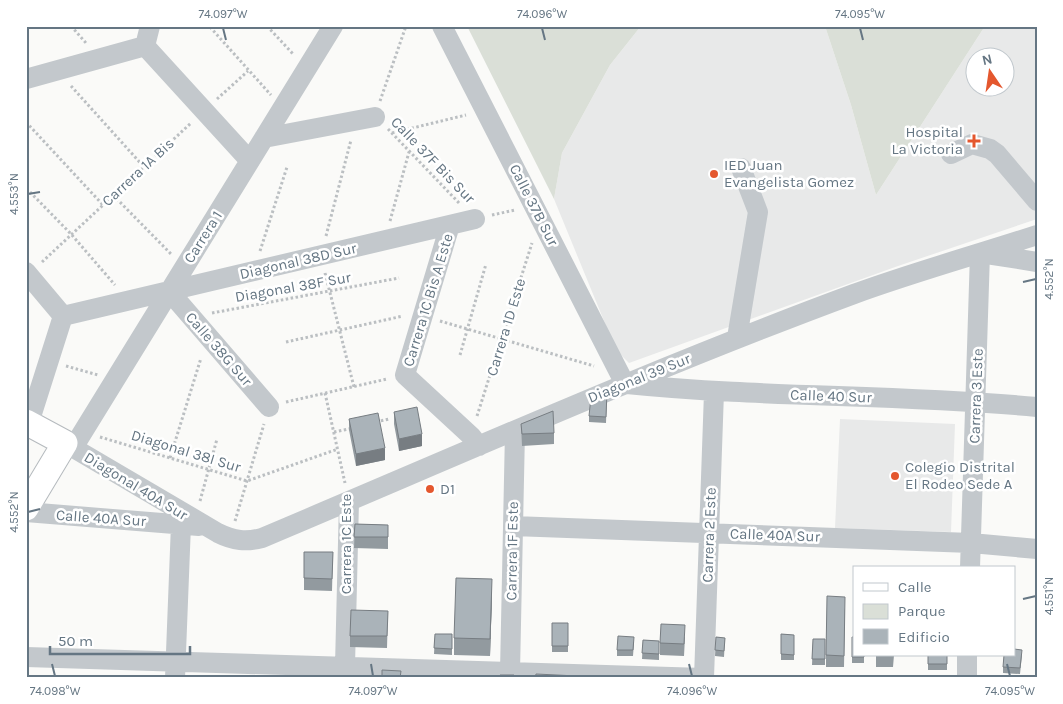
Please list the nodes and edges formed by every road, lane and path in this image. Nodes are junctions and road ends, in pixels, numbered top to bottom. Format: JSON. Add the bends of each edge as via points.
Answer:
{"nodes":[{"id":1,"x":150,"y":26,"type":"edge"},
{"id":2,"x":267,"y":26,"type":"edge"},
{"id":3,"x":333,"y":26,"type":"edge"},
{"id":4,"x":406,"y":26,"type":"edge"},
{"id":5,"x":442,"y":26,"type":"edge"},
{"id":6,"x":210,"y":27,"type":"edge"},
{"id":7,"x":145,"y":46,"type":"junction"},
{"id":8,"x":307,"y":69,"type":"junction"},
{"id":9,"x":57,"y":70,"type":"junction"},
{"id":10,"x":248,"y":70,"type":"junction"},
{"id":11,"x":26,"y":79,"type":"edge"},
{"id":12,"x":283,"y":108,"type":"junction"},
{"id":13,"x":204,"y":111,"type":"junction"},
{"id":14,"x":485,"y":111,"type":"junction"},
{"id":15,"x":375,"y":117,"type":"junction"},
{"id":16,"x":26,"y":122,"type":"edge"},
{"id":17,"x":391,"y":133,"type":"junction"},
{"id":18,"x":264,"y":138,"type":"junction"},
{"id":19,"x":410,"y":152,"type":"junction"},
{"id":20,"x":951,"y":154,"type":"dead end"},
{"id":21,"x":250,"y":162,"type":"junction"},
{"id":22,"x":144,"y":167,"type":"junction"},
{"id":23,"x":286,"y":167,"type":"dead end"},
{"id":24,"x":741,"y":168,"type":"dead end"},
{"id":25,"x":30,"y":192,"type":"dead end"},
{"id":26,"x":114,"y":195,"type":"junction"},
{"id":27,"x":1037,"y":201,"type":"edge"},
{"id":28,"x":103,"y":205,"type":"junction"},
{"id":29,"x":537,"y":211,"type":"junction"},
{"id":30,"x":475,"y":219,"type":"junction"},
{"id":31,"x":450,"y":225,"type":"junction"},
{"id":32,"x":71,"y":234,"type":"junction"},
{"id":33,"x":1037,"y":235,"type":"edge"},
{"id":34,"x":385,"y":240,"type":"junction"},
{"id":35,"x":980,"y":253,"type":"junction"},
{"id":36,"x":1037,"y":262,"type":"edge"},
{"id":37,"x":486,"y":264,"type":"dead end"},
{"id":38,"x":184,"y":268,"type":"junction"},
{"id":39,"x":254,"y":271,"type":"junction"},
{"id":40,"x":27,"y":273,"type":"edge"},
{"id":41,"x":399,"y":278,"type":"dead end"},
{"id":42,"x":169,"y":291,"type":"junction"},
{"id":43,"x":129,"y":300,"type":"junction"},
{"id":44,"x":423,"y":314,"type":"junction"},
{"id":45,"x":63,"y":316,"type":"junction"},
{"id":46,"x":192,"y":316,"type":"junction"},
{"id":47,"x":468,"y":329,"type":"junction"},
{"id":48,"x":208,"y":336,"type":"junction"},
{"id":49,"x":737,"y":338,"type":"junction"},
{"id":50,"x":502,"y":339,"type":"junction"},
{"id":51,"x":286,"y":342,"type":"dead end"},
{"id":52,"x":460,"y":355,"type":"dead end"},
{"id":53,"x":48,"y":362,"type":"junction"},
{"id":54,"x":405,"y":374,"type":"junction"},
{"id":55,"x":623,"y":378,"type":"junction"},
{"id":56,"x":116,"y":379,"type":"junction"},
{"id":57,"x":714,"y":392,"type":"junction"},
{"id":58,"x":325,"y":393,"type":"junction"},
{"id":59,"x":976,"y":401,"type":"junction"},
{"id":60,"x":269,"y":406,"type":"junction"},
{"id":61,"x":1037,"y":407,"type":"edge"},
{"id":62,"x":389,"y":419,"type":"dead end"},
{"id":63,"x":28,"y":422,"type":"edge"},
{"id":64,"x":371,"y":424,"type":"edge"},
{"id":65,"x":362,"y":426,"type":"edge"},
{"id":66,"x":515,"y":431,"type":"junction"},
{"id":67,"x":334,"y":432,"type":"junction"},
{"id":68,"x":218,"y":439,"type":"dead end"},
{"id":69,"x":74,"y":441,"type":"junction"},
{"id":70,"x":475,"y":441,"type":"junction"},
{"id":71,"x":338,"y":449,"type":"junction"},
{"id":72,"x":170,"y":458,"type":"junction"},
{"id":73,"x":209,"y":470,"type":"junction"},
{"id":74,"x":247,"y":481,"type":"junction"},
{"id":75,"x":349,"y":501,"type":"junction"},
{"id":76,"x":26,"y":508,"type":"edge"},
{"id":77,"x":26,"y":512,"type":"edge"},
{"id":78,"x":194,"y":524,"type":"junction"},
{"id":79,"x":513,"y":526,"type":"junction"},
{"id":80,"x":709,"y":533,"type":"junction"},
{"id":81,"x":240,"y":540,"type":"junction"},
{"id":82,"x":971,"y":542,"type":"junction"},
{"id":83,"x":1037,"y":549,"type":"edge"},
{"id":84,"x":970,"y":566,"type":"edge"},
{"id":85,"x":967,"y":656,"type":"edge"},
{"id":86,"x":26,"y":657,"type":"edge"},
{"id":87,"x":345,"y":666,"type":"junction"},
{"id":88,"x":175,"y":669,"type":"edge"},
{"id":89,"x":510,"y":672,"type":"junction"},
{"id":90,"x":435,"y":674,"type":"edge"},
{"id":91,"x":704,"y":678,"type":"edge"},
{"id":92,"x":966,"y":678,"type":"edge"}],
"edges":[{"from":1,"to":7,"type":"street"},
{"from":2,"to":8,"type":"path"},
{"from":3,"to":8,"type":"street","name":"Carrera 1"},
{"from":4,"to":15,"type":"path"},
{"from":5,"to":14,"type":"street","name":"Calle 37B Sur"},
{"from":6,"to":10,"type":"path"},
{"from":7,"to":9,"type":"street"},
{"from":7,"to":13,"type":"street"},
{"from":8,"to":12,"type":"street","name":"Carrera 1"},
{"from":9,"to":11,"type":"street"},
{"from":9,"to":22,"type":"path"},
{"from":10,"to":12,"type":"path"},
{"from":10,"to":13,"type":"path","name":"Carrera 1A Bis"},
{"from":12,"to":18,"type":"street","name":"Carrera 1"},
{"from":13,"to":21,"type":"street"},
{"from":13,"to":22,"type":"path","name":"Carrera 1A Bis"},
{"from":14,"to":17,"type":"path"},
{"from":14,"to":29,"type":"street","name":"Calle 37B Sur"},
{"from":15,"to":17,"type":"path","name":"Calle 37F Bis Sur"},
{"from":15,"to":18,"type":"street"},
{"from":16,"to":28,"type":"path"},
{"from":17,"to":19,"type":"path","name":"Calle 37F Bis Sur"},
{"from":18,"to":21,"type":"street","name":"Carrera 1"},
{"from":19,"to":30,"type":"path","name":"Calle 37F Bis Sur"},
{"from":19,"to":34,"type":"path"},
{"from":20,"to":27,"type":"street","via":[[972,144],[990,149]]},
{"from":21,"to":38,"type":"street","name":"Carrera 1"},
{"from":22,"to":26,"type":"path","name":"Carrera 1A Bis"},
{"from":23,"to":39,"type":"path"},
{"from":24,"to":49,"type":"street","via":[[758,212]]},
{"from":25,"to":32,"type":"path"},
{"from":26,"to":28,"type":"path","name":"Carrera 1A Bis"},
{"from":26,"to":38,"type":"path"},
{"from":28,"to":32,"type":"path","name":"Carrera 1A Bis"},
{"from":29,"to":30,"type":"path"},
{"from":29,"to":50,"type":"path","name":"Carrera 1D Este"},
{"from":29,"to":55,"type":"street","name":"Calle 37B Sur"},
{"from":30,"to":31,"type":"street","name":"Diagonal 38D Sur"},
{"from":31,"to":34,"type":"street","name":"Diagonal 38D Sur"},
{"from":31,"to":44,"type":"street","name":"Carrera 1C Bis A Este"},
{"from":32,"to":40,"type":"path","name":"Carrera 1A Bis"},
{"from":32,"to":43,"type":"path"},
{"from":33,"to":35,"type":"street","name":"Diagonal 39 Sur"},
{"from":34,"to":39,"type":"street","name":"Diagonal 38D Sur"},
{"from":35,"to":36,"type":"street"},
{"from":35,"to":49,"type":"street","name":"Diagonal 39 Sur","via":[[856,293]]},
{"from":35,"to":59,"type":"street","name":"Carrera 3 Este"},
{"from":37,"to":47,"type":"path"},
{"from":38,"to":42,"type":"street","name":"Carrera 1"},
{"from":39,"to":42,"type":"street","name":"Diagonal 38D Sur"},
{"from":40,"to":45,"type":"street"},
{"from":41,"to":46,"type":"path","name":"Diagonal 38F Sur"},
{"from":42,"to":43,"type":"street","name":"Diagonal 38D Sur"},
{"from":42,"to":46,"type":"street","name":"Calle 38G Sur"},
{"from":42,"to":56,"type":"street","name":"Carrera 1"},
{"from":43,"to":45,"type":"street","name":"Diagonal 38D Sur"},
{"from":44,"to":47,"type":"path"},
{"from":44,"to":51,"type":"path"},
{"from":44,"to":54,"type":"street","name":"Carrera 1C Bis A Este"},
{"from":45,"to":53,"type":"street"},
{"from":46,"to":48,"type":"street","name":"Calle 38G Sur"},
{"from":47,"to":50,"type":"path"},
{"from":47,"to":52,"type":"path"},
{"from":48,"to":60,"type":"street","name":"Calle 38G Sur"},
{"from":48,"to":72,"type":"path"},
{"from":49,"to":55,"type":"street","name":"Diagonal 39 Sur"},
{"from":50,"to":55,"type":"path"},
{"from":50,"to":70,"type":"path","name":"Carrera 1D Este"},
{"from":53,"to":56,"type":"path"},
{"from":53,"to":63,"type":"street"},
{"from":54,"to":58,"type":"path"},
{"from":54,"to":70,"type":"street"},
{"from":55,"to":57,"type":"street","name":"Calle 40 Sur"},
{"from":55,"to":66,"type":"street","name":"Diagonal 39 Sur"},
{"from":56,"to":69,"type":"street","name":"Carrera 1"},
{"from":57,"to":59,"type":"street","name":"Calle 40 Sur"},
{"from":57,"to":80,"type":"street","name":"Carrera 2 Este"},
{"from":58,"to":60,"type":"path"},
{"from":58,"to":67,"type":"path","name":"Carrera 1C Este"},
{"from":59,"to":61,"type":"street","name":"Calle 40 Sur"},
{"from":59,"to":82,"type":"street","name":"Carrera 3 Este"},
{"from":60,"to":74,"type":"path"},
{"from":62,"to":64,"type":"path"},
{"from":63,"to":69,"type":"main road","name":"Diagonal 40A Sur"},
{"from":65,"to":67,"type":"path"},
{"from":66,"to":70,"type":"street","name":"Diagonal 39 Sur"},
{"from":66,"to":79,"type":"street","name":"Carrera 1F Este"},
{"from":67,"to":71,"type":"path","name":"Carrera 1C Este"},
{"from":68,"to":73,"type":"path"},
{"from":69,"to":72,"type":"path","name":"Diagonal 38I Sur"},
{"from":69,"to":76,"type":"main road"},
{"from":69,"to":78,"type":"street","name":"Diagonal 40A Sur"},
{"from":70,"to":75,"type":"street","name":"Diagonal 39 Sur"},
{"from":71,"to":74,"type":"path","name":"Diagonal 38I Sur"},
{"from":71,"to":75,"type":"path","name":"Carrera 1C Este"},
{"from":72,"to":73,"type":"path","name":"Diagonal 38I Sur"},
{"from":73,"to":74,"type":"path","name":"Diagonal 38I Sur"},
{"from":73,"to":78,"type":"path"},
{"from":74,"to":81,"type":"path"},
{"from":75,"to":81,"type":"street","name":"Diagonal 39 Sur","via":[[262,538]]},
{"from":75,"to":87,"type":"street","name":"Carrera 1C Este"},
{"from":77,"to":78,"type":"street","name":"Calle 40A Sur"},
{"from":78,"to":81,"type":"street","name":"Diagonal 40A Sur"},
{"from":78,"to":88,"type":"street"},
{"from":79,"to":80,"type":"street","name":"Calle 40A Sur"},
{"from":79,"to":89,"type":"street","name":"Carrera 1F Este"},
{"from":80,"to":82,"type":"street","name":"Calle 40A Sur"},
{"from":80,"to":91,"type":"street","name":"Carrera 2 Este"},
{"from":82,"to":83,"type":"street","name":"Calle 40A Sur"},
{"from":82,"to":84,"type":"street","name":"Carrera 3 Este"},
{"from":85,"to":92,"type":"street"},
{"from":86,"to":88,"type":"street"},
{"from":87,"to":88,"type":"street"},
{"from":87,"to":90,"type":"street"},
{"from":89,"to":90,"type":"street"},
{"from":89,"to":91,"type":"street"}]}
